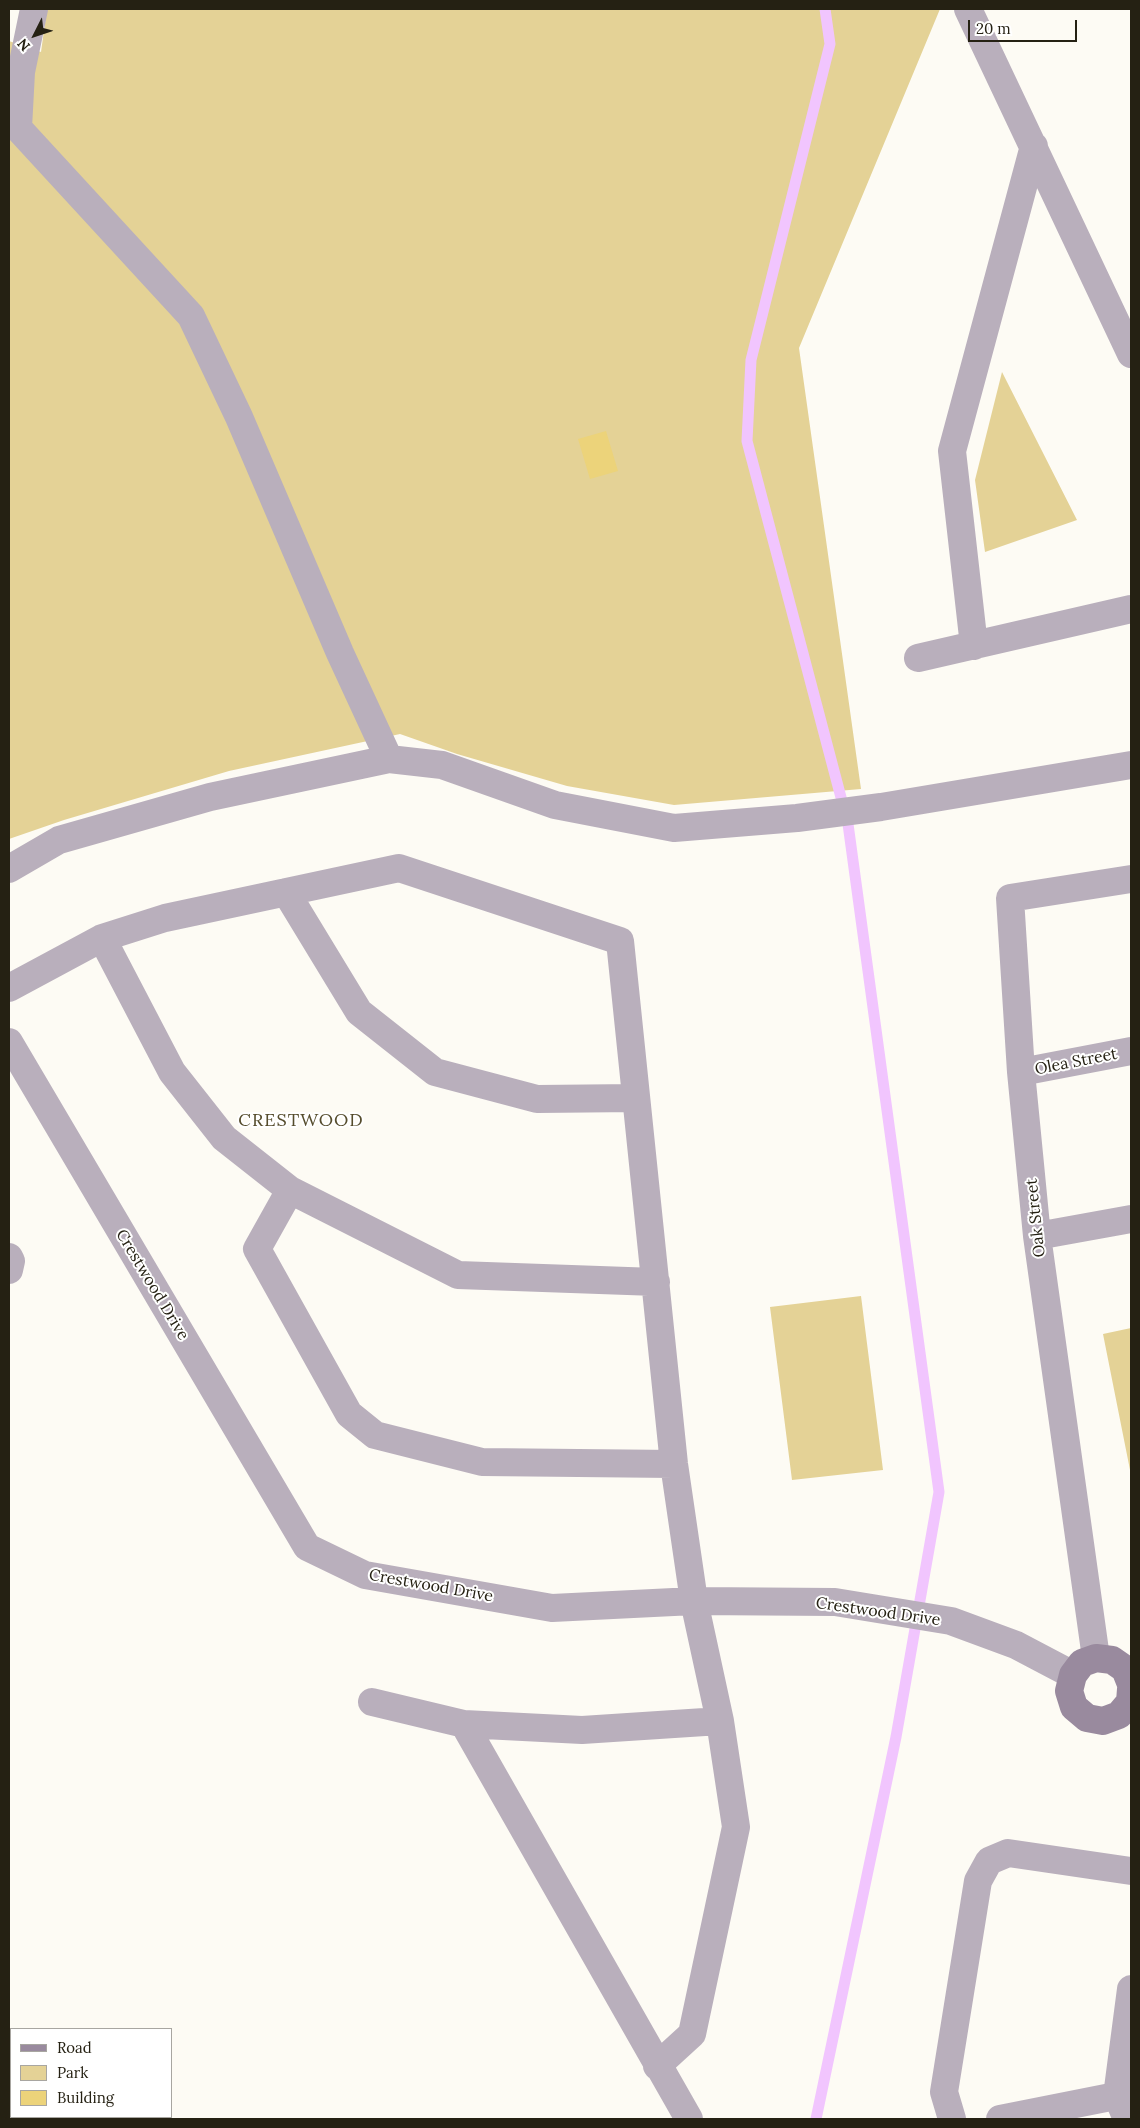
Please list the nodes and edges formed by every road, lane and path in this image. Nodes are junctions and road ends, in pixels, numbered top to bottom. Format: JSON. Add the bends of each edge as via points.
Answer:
{"nodes":[{"id":1,"x":34,"y":9,"type":"edge"},
{"id":2,"x":968,"y":9,"type":"edge"},
{"id":3,"x":1034,"y":146,"type":"junction"},
{"id":4,"x":1131,"y":354,"type":"edge"},
{"id":5,"x":1131,"y":608,"type":"edge"},
{"id":6,"x":974,"y":646,"type":"junction"},
{"id":7,"x":918,"y":658,"type":"dead end"},
{"id":8,"x":389,"y":759,"type":"junction"},
{"id":9,"x":1131,"y":765,"type":"edge"},
{"id":10,"x":9,"y":869,"type":"edge"},
{"id":11,"x":1131,"y":878,"type":"edge"},
{"id":12,"x":286,"y":892,"type":"junction"},
{"id":13,"x":102,"y":938,"type":"junction"},
{"id":14,"x":9,"y":988,"type":"edge"},
{"id":15,"x":9,"y":1042,"type":"edge"},
{"id":16,"x":1131,"y":1051,"type":"edge"},
{"id":17,"x":1021,"y":1072,"type":"junction"},
{"id":18,"x":636,"y":1098,"type":"junction"},
{"id":19,"x":290,"y":1190,"type":"junction"},
{"id":20,"x":1131,"y":1219,"type":"edge"},
{"id":21,"x":1037,"y":1236,"type":"junction"},
{"id":22,"x":9,"y":1257,"type":"edge"},
{"id":23,"x":9,"y":1270,"type":"edge"},
{"id":24,"x":656,"y":1282,"type":"junction"},
{"id":25,"x":674,"y":1464,"type":"junction"},
{"id":26,"x":694,"y":1602,"type":"junction"},
{"id":27,"x":1096,"y":1658,"type":"junction"},
{"id":28,"x":1073,"y":1675,"type":"junction"},
{"id":29,"x":1130,"y":1677,"type":"edge"},
{"id":30,"x":372,"y":1702,"type":"dead end"},
{"id":31,"x":1125,"y":1718,"type":"edge"},
{"id":32,"x":720,"y":1721,"type":"junction"},
{"id":33,"x":464,"y":1724,"type":"junction"},
{"id":34,"x":1131,"y":1871,"type":"edge"},
{"id":35,"x":1131,"y":1989,"type":"edge"},
{"id":36,"x":657,"y":2066,"type":"junction"},
{"id":37,"x":1125,"y":2103,"type":"edge"},
{"id":38,"x":689,"y":2119,"type":"edge"},
{"id":39,"x":952,"y":2119,"type":"edge"},
{"id":40,"x":1000,"y":2119,"type":"edge"}],
"edges":[{"from":1,"to":8,"type":"street","via":[[21,72],[18,128],[191,316],[239,416]]},
{"from":2,"to":3,"type":"street"},
{"from":3,"to":4,"type":"street"},
{"from":3,"to":6,"type":"street","via":[[952,452]]},
{"from":5,"to":6,"type":"street"},
{"from":6,"to":7,"type":"street"},
{"from":8,"to":9,"type":"street","via":[[442,765],[554,805],[674,828],[881,807]]},
{"from":8,"to":10,"type":"street","via":[[210,797],[68,837]]},
{"from":11,"to":17,"type":"street","name":"Oak Street","via":[[1010,898]]},
{"from":12,"to":13,"type":"street","via":[[165,918]]},
{"from":12,"to":18,"type":"street","via":[[359,1012],[435,1072],[537,1099]]},
{"from":12,"to":18,"type":"street","via":[[399,868],[620,941]]},
{"from":13,"to":14,"type":"street"},
{"from":13,"to":19,"type":"street","via":[[172,1072],[224,1138]]},
{"from":15,"to":26,"type":"street","name":"Crestwood Drive","via":[[308,1547],[365,1575],[552,1608]]},
{"from":16,"to":17,"type":"street","name":"Olea Street"},
{"from":17,"to":21,"type":"street","name":"Oak Street"},
{"from":18,"to":24,"type":"street"},
{"from":19,"to":24,"type":"street","via":[[458,1275]]},
{"from":19,"to":25,"type":"street","via":[[257,1249],[349,1414],[375,1435],[482,1462]]},
{"from":20,"to":21,"type":"street"},
{"from":21,"to":27,"type":"street","name":"Oak Street"},
{"from":22,"to":23,"type":"street"},
{"from":24,"to":25,"type":"street"},
{"from":25,"to":26,"type":"street"},
{"from":26,"to":28,"type":"street","name":"Crestwood Drive","via":[[836,1602],[952,1622],[1016,1645]]},
{"from":26,"to":32,"type":"street"},
{"from":27,"to":28,"type":"street","via":[[1082,1663]]},
{"from":27,"to":29,"type":"street","via":[[1112,1660]]},
{"from":28,"to":31,"type":"street","via":[[1069,1691],[1074,1707],[1087,1718],[1103,1721]]},
{"from":29,"to":31,"type":"street","via":[[1130,1702]]},
{"from":30,"to":33,"type":"street"},
{"from":32,"to":33,"type":"street","via":[[582,1730]]},
{"from":32,"to":36,"type":"street","via":[[736,1827],[692,2034]]},
{"from":33,"to":36,"type":"street"},
{"from":34,"to":39,"type":"street","via":[[1008,1853],[990,1861],[978,1881],[944,2092]]},
{"from":35,"to":37,"type":"street"},
{"from":36,"to":38,"type":"street"},
{"from":37,"to":40,"type":"street"}]}
